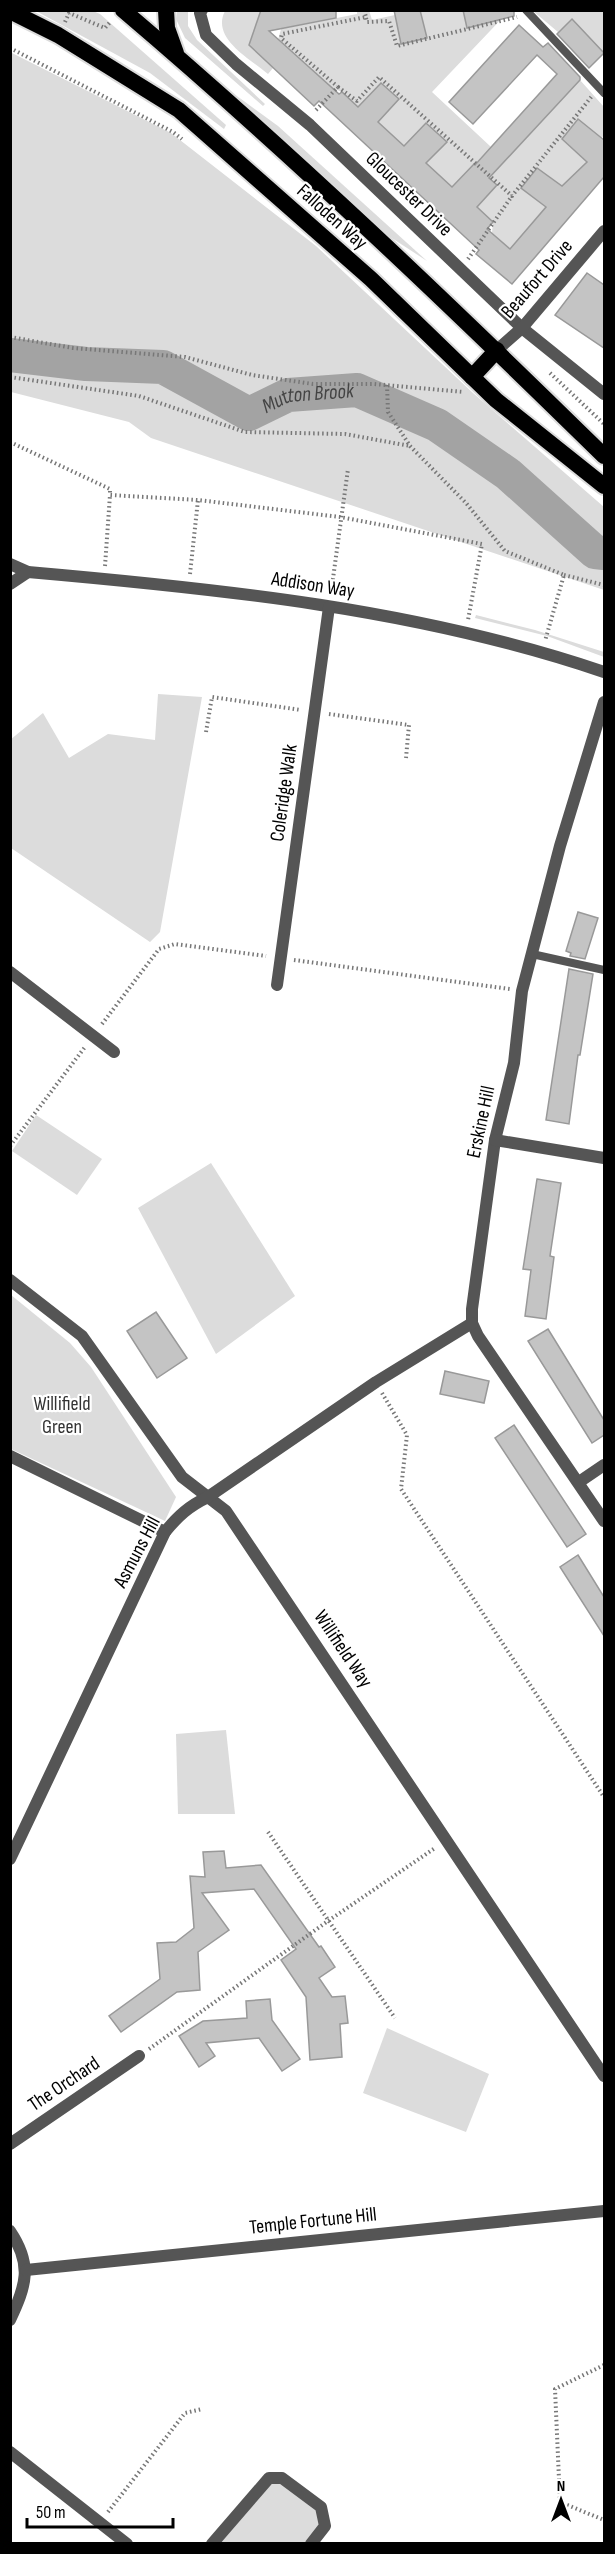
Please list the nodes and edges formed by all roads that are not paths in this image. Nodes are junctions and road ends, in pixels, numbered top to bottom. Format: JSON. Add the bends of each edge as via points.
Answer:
{"nodes":[{"id":1,"x":166,"y":10,"type":"edge"},
{"id":2,"x":10,"y":11,"type":"edge"},
{"id":3,"x":201,"y":12,"type":"edge"},
{"id":4,"x":528,"y":12,"type":"edge"},
{"id":5,"x":117,"y":15,"type":"edge"},
{"id":6,"x":178,"y":57,"type":"junction"},
{"id":7,"x":602,"y":90,"type":"edge"},
{"id":8,"x":604,"y":231,"type":"edge"},
{"id":9,"x":522,"y":328,"type":"junction"},
{"id":10,"x":497,"y":350,"type":"junction"},
{"id":11,"x":469,"y":385,"type":"junction"},
{"id":12,"x":604,"y":394,"type":"edge"},
{"id":13,"x":604,"y":456,"type":"edge"},
{"id":14,"x":604,"y":486,"type":"edge"},
{"id":15,"x":10,"y":564,"type":"edge"},
{"id":16,"x":28,"y":572,"type":"junction"},
{"id":17,"x":10,"y":584,"type":"edge"},
{"id":18,"x":329,"y":607,"type":"junction"},
{"id":19,"x":604,"y":672,"type":"edge"},
{"id":20,"x":604,"y":702,"type":"edge"},
{"id":21,"x":532,"y":954,"type":"junction"},
{"id":22,"x":604,"y":970,"type":"edge"},
{"id":23,"x":10,"y":972,"type":"edge"},
{"id":24,"x":277,"y":985,"type":"dead end"},
{"id":25,"x":114,"y":1052,"type":"dead end"},
{"id":26,"x":495,"y":1140,"type":"junction"},
{"id":27,"x":604,"y":1158,"type":"edge"},
{"id":28,"x":10,"y":1280,"type":"edge"},
{"id":29,"x":472,"y":1323,"type":"junction"},
{"id":30,"x":10,"y":1456,"type":"edge"},
{"id":31,"x":604,"y":1465,"type":"edge"},
{"id":32,"x":579,"y":1482,"type":"junction"},
{"id":33,"x":208,"y":1497,"type":"junction"},
{"id":34,"x":604,"y":1521,"type":"edge"},
{"id":35,"x":165,"y":1532,"type":"junction"},
{"id":36,"x":10,"y":1859,"type":"edge"},
{"id":37,"x":139,"y":2056,"type":"road end"},
{"id":38,"x":604,"y":2076,"type":"edge"},
{"id":39,"x":10,"y":2144,"type":"edge"},
{"id":40,"x":604,"y":2211,"type":"edge"},
{"id":41,"x":10,"y":2231,"type":"edge"},
{"id":42,"x":26,"y":2270,"type":"junction"},
{"id":43,"x":10,"y":2320,"type":"edge"},
{"id":44,"x":10,"y":2452,"type":"edge"},
{"id":45,"x":127,"y":2544,"type":"edge"},
{"id":46,"x":212,"y":2544,"type":"edge"},
{"id":47,"x":311,"y":2544,"type":"edge"}],
"edges":[{"from":1,"to":6,"type":"highway","via":[[166,28]]},
{"from":2,"to":11,"type":"highway","name":"Falloden Way","via":[[58,35],[179,110],[371,279]]},
{"from":3,"to":9,"type":"street","name":"Gloucester Drive","via":[[206,35],[305,122]]},
{"from":4,"to":7,"type":"lane"},
{"from":5,"to":6,"type":"highway","name":"Falloden Way"},
{"from":6,"to":10,"type":"highway","name":"Falloden Way"},
{"from":8,"to":9,"type":"street","name":"Beaufort Drive"},
{"from":9,"to":10,"type":"street","name":"Beaufort Drive"},
{"from":9,"to":12,"type":"street","name":"Gloucester Drive"},
{"from":10,"to":11,"type":"highway"},
{"from":10,"to":13,"type":"highway","name":"Falloden Way"},
{"from":11,"to":14,"type":"highway","name":"Falloden Way","via":[[496,400]]},
{"from":15,"to":16,"type":"street","name":"Addison Way"},
{"from":16,"to":17,"type":"street"},
{"from":16,"to":18,"type":"street","name":"Addison Way","via":[[189,587]]},
{"from":18,"to":19,"type":"street","name":"Addison Way","via":[[466,632]]},
{"from":18,"to":24,"type":"street","name":"Coleridge Walk"},
{"from":20,"to":21,"type":"street","name":"Erskine Hill"},
{"from":21,"to":22,"type":"lane"},
{"from":21,"to":26,"type":"street","name":"Erskine Hill","via":[[522,991],[514,1062]]},
{"from":23,"to":25,"type":"street"},
{"from":26,"to":27,"type":"street"},
{"from":26,"to":29,"type":"street","name":"Erskine Hill"},
{"from":28,"to":33,"type":"street","name":"Willifield Way","via":[[82,1336],[182,1477]]},
{"from":29,"to":32,"type":"street"},
{"from":29,"to":33,"type":"street","name":"Asmuns Hill","via":[[376,1382]]},
{"from":30,"to":35,"type":"street"},
{"from":31,"to":32,"type":"street"},
{"from":32,"to":34,"type":"street"},
{"from":33,"to":35,"type":"street","name":"Asmuns Hill","via":[[191,1505]]},
{"from":33,"to":38,"type":"street","name":"Willifield Way","via":[[226,1511]]},
{"from":35,"to":36,"type":"street","name":"Asmuns Hill"},
{"from":37,"to":39,"type":"street","name":"The Orchard"},
{"from":40,"to":42,"type":"street","name":"Temple Fortune Hill"},
{"from":41,"to":42,"type":"street","via":[[21,2247]]},
{"from":42,"to":43,"type":"street","via":[[23,2290]]},
{"from":44,"to":45,"type":"street"},
{"from":46,"to":47,"type":"street","via":[[268,2478],[282,2478],[321,2507],[325,2526]]}]}
